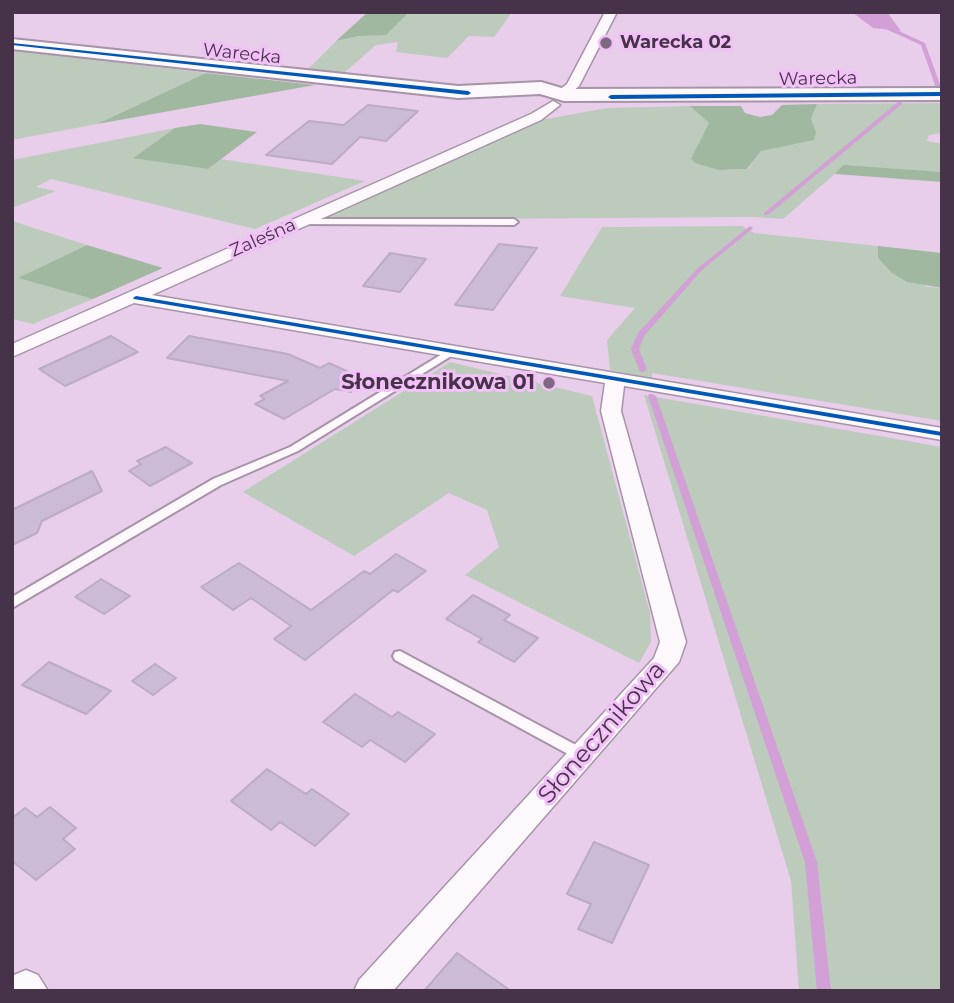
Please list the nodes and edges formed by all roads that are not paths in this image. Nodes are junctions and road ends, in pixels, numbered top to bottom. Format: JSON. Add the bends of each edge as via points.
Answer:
{"nodes":[{"id":1,"x":611,"y":12,"type":"edge"},
{"id":2,"x":12,"y":44,"type":"edge"},
{"id":3,"x":561,"y":94,"type":"junction"},
{"id":4,"x":942,"y":94,"type":"edge"},
{"id":5,"x":521,"y":99,"type":"junction"},
{"id":6,"x":514,"y":126,"type":"junction"},
{"id":7,"x":300,"y":222,"type":"junction"},
{"id":8,"x":514,"y":222,"type":"dead end"},
{"id":9,"x":136,"y":298,"type":"junction"},
{"id":10,"x":12,"y":351,"type":"edge"},
{"id":11,"x":452,"y":351,"type":"junction"},
{"id":12,"x":615,"y":379,"type":"junction"},
{"id":13,"x":942,"y":434,"type":"edge"},
{"id":14,"x":12,"y":603,"type":"edge"},
{"id":15,"x":400,"y":656,"type":"dead end"},
{"id":16,"x":584,"y":756,"type":"junction"},
{"id":17,"x":370,"y":991,"type":"edge"}],
"edges":[{"from":1,"to":3,"type":"street"},
{"from":2,"to":5,"type":"street","name":"Warecka"},
{"from":3,"to":4,"type":"street","name":"Warecka"},
{"from":3,"to":5,"type":"street","name":"Warecka"},
{"from":3,"to":6,"type":"street","name":"Zaleśna"},
{"from":5,"to":6,"type":"street"},
{"from":6,"to":7,"type":"street","name":"Zaleśna"},
{"from":7,"to":8,"type":"lane"},
{"from":7,"to":9,"type":"street","name":"Zaleśna"},
{"from":9,"to":10,"type":"street","name":"Zaleśna"},
{"from":9,"to":11,"type":"street"},
{"from":11,"to":12,"type":"street"},
{"from":11,"to":14,"type":"lane","via":[[295,449],[216,482]]},
{"from":12,"to":13,"type":"street"},
{"from":12,"to":16,"type":"street","name":"Słonecznikowa","via":[[611,411],[673,642],[658,674]]},
{"from":15,"to":16,"type":"lane"},
{"from":16,"to":17,"type":"street","name":"Słonecznikowa"}]}
